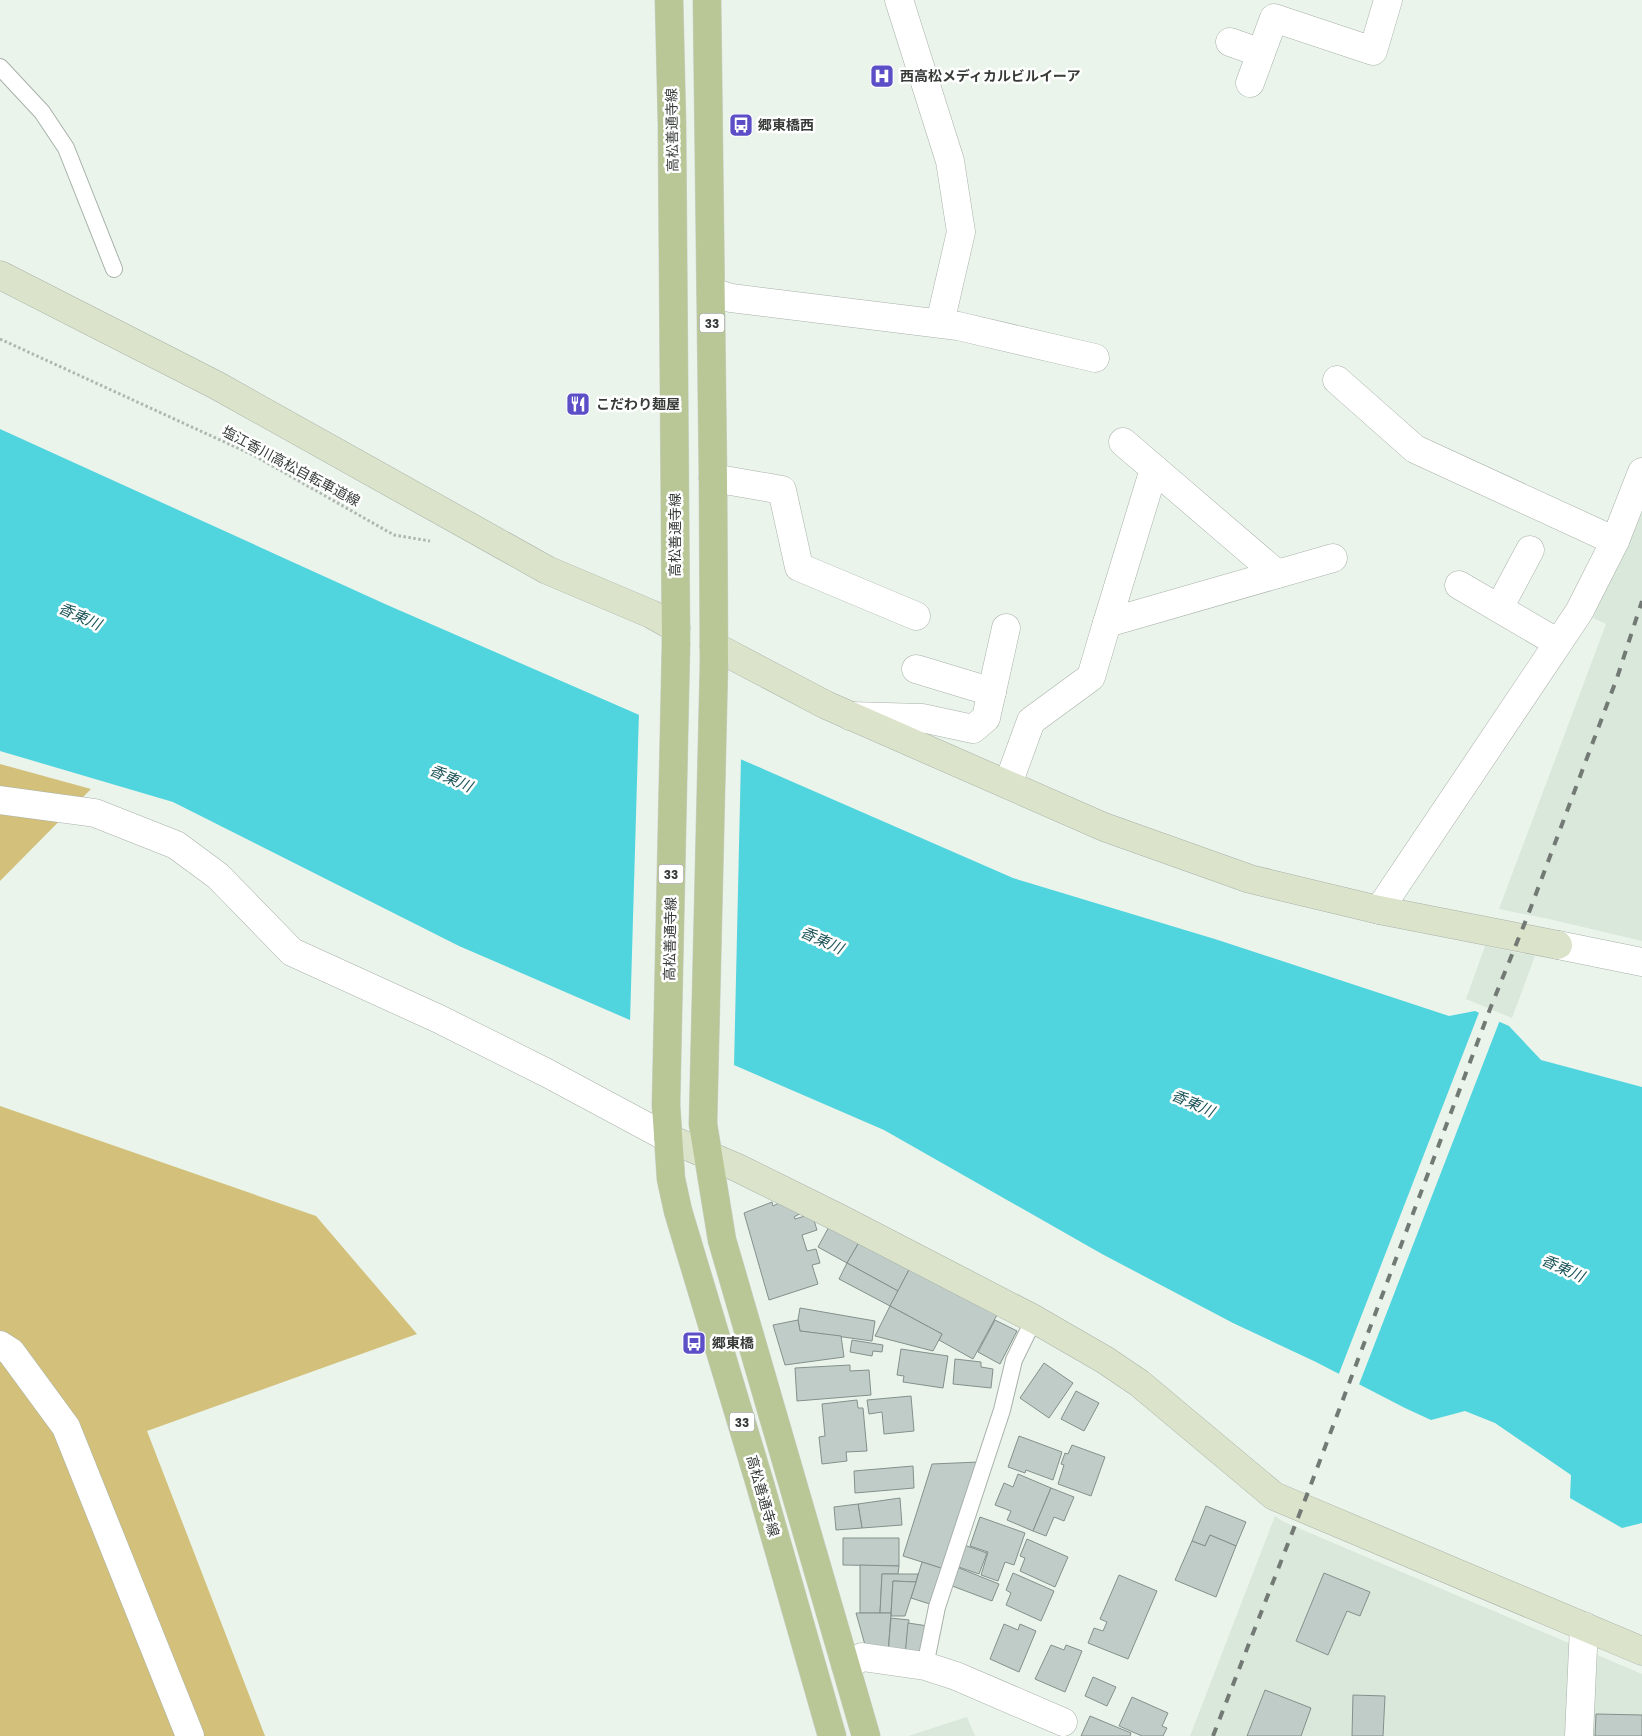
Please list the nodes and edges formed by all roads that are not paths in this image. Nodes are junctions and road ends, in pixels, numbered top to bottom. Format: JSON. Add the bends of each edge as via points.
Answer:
{"nodes":[{"id":1,"x":669,"y":0,"type":"edge"},
{"id":2,"x":707,"y":0,"type":"edge"},
{"id":3,"x":899,"y":0,"type":"edge"},
{"id":4,"x":1388,"y":0,"type":"edge"},
{"id":5,"x":1230,"y":42,"type":"dead end"},
{"id":6,"x":1261,"y":53,"type":"junction"},
{"id":7,"x":0,"y":67,"type":"edge"},
{"id":8,"x":1250,"y":83,"type":"dead end"},
{"id":9,"x":114,"y":269,"type":"dead end"},
{"id":10,"x":0,"y":275,"type":"edge"},
{"id":11,"x":711,"y":292,"type":"junction"},
{"id":12,"x":940,"y":323,"type":"junction"},
{"id":13,"x":1095,"y":358,"type":"dead end"},
{"id":14,"x":1337,"y":380,"type":"dead end"},
{"id":15,"x":1123,"y":442,"type":"dead end"},
{"id":16,"x":1154,"y":469,"type":"junction"},
{"id":17,"x":1642,"y":472,"type":"edge"},
{"id":18,"x":713,"y":478,"type":"junction"},
{"id":19,"x":1615,"y":541,"type":"junction"},
{"id":20,"x":1530,"y":550,"type":"dead end"},
{"id":21,"x":1333,"y":558,"type":"dead end"},
{"id":22,"x":1277,"y":574,"type":"junction"},
{"id":23,"x":1459,"y":586,"type":"dead end"},
{"id":24,"x":1499,"y":608,"type":"junction"},
{"id":25,"x":916,"y":616,"type":"dead end"},
{"id":26,"x":1107,"y":623,"type":"junction"},
{"id":27,"x":1006,"y":628,"type":"dead end"},
{"id":28,"x":676,"y":635,"type":"junction"},
{"id":29,"x":1558,"y":643,"type":"junction"},
{"id":30,"x":714,"y":655,"type":"junction"},
{"id":31,"x":916,"y":669,"type":"dead end"},
{"id":32,"x":992,"y":692,"type":"junction"},
{"id":33,"x":850,"y":716,"type":"junction"},
{"id":34,"x":1008,"y":784,"type":"junction"},
{"id":35,"x":0,"y":800,"type":"edge"},
{"id":36,"x":1379,"y":910,"type":"junction"},
{"id":37,"x":1642,"y":962,"type":"edge"},
{"id":38,"x":668,"y":1138,"type":"junction"},
{"id":39,"x":708,"y":1155,"type":"junction"},
{"id":40,"x":1034,"y":1319,"type":"junction"},
{"id":41,"x":0,"y":1345,"type":"edge"},
{"id":42,"x":1584,"y":1626,"type":"junction"},
{"id":43,"x":1642,"y":1651,"type":"edge"},
{"id":44,"x":846,"y":1666,"type":"junction"},
{"id":45,"x":925,"y":1666,"type":"junction"},
{"id":46,"x":1063,"y":1722,"type":"dead end"},
{"id":47,"x":190,"y":1736,"type":"edge"},
{"id":48,"x":832,"y":1736,"type":"edge"},
{"id":49,"x":866,"y":1736,"type":"edge"},
{"id":50,"x":1580,"y":1736,"type":"edge"}],
"edges":[{"from":1,"to":28,"type":"main road","name":"高松善通寺線","number":"33"},
{"from":2,"to":11,"type":"main road","number":"33"},
{"from":3,"to":12,"type":"street","via":[[950,161],[962,232]]},
{"from":4,"to":6,"type":"street","via":[[1373,51],[1274,18]]},
{"from":5,"to":6,"type":"street"},
{"from":6,"to":8,"type":"street"},
{"from":7,"to":9,"type":"lane","via":[[42,112],[66,148]]},
{"from":10,"to":28,"type":"street","via":[[216,385],[547,570],[650,614]]},
{"from":11,"to":12,"type":"street","via":[[731,298]]},
{"from":11,"to":18,"type":"main road","number":"33"},
{"from":12,"to":13,"type":"street"},
{"from":14,"to":19,"type":"street","via":[[1415,449]]},
{"from":15,"to":16,"type":"street"},
{"from":16,"to":22,"type":"street"},
{"from":16,"to":26,"type":"street"},
{"from":17,"to":19,"type":"street"},
{"from":18,"to":25,"type":"street","via":[[782,490],[799,567]]},
{"from":18,"to":30,"type":"main road","number":"33"},
{"from":19,"to":29,"type":"street","via":[[1579,612]]},
{"from":20,"to":24,"type":"street"},
{"from":21,"to":22,"type":"street"},
{"from":22,"to":26,"type":"street"},
{"from":23,"to":24,"type":"street"},
{"from":24,"to":29,"type":"street"},
{"from":26,"to":34,"type":"street","via":[[1092,677],[1031,720]]},
{"from":27,"to":32,"type":"street"},
{"from":28,"to":38,"type":"main road","name":"高松善通寺線","number":"33","bridge":true,"via":[[666,1105]]},
{"from":29,"to":36,"type":"street"},
{"from":30,"to":33,"type":"street"},
{"from":30,"to":39,"type":"main road","number":"33","bridge":true,"via":[[703,1124]]},
{"from":31,"to":32,"type":"street"},
{"from":32,"to":33,"type":"street","via":[[986,718],[973,729],[922,718]]},
{"from":33,"to":34,"type":"street"},
{"from":34,"to":36,"type":"street","via":[[1104,826],[1250,879]]},
{"from":35,"to":38,"type":"street","via":[[95,813],[176,845],[218,876],[292,952],[439,1019]]},
{"from":36,"to":37,"type":"street"},
{"from":38,"to":39,"type":"street"},
{"from":38,"to":48,"type":"main road","name":"高松善通寺線","number":"33","via":[[671,1179],[678,1211]]},
{"from":39,"to":40,"type":"street","via":[[839,1218]]},
{"from":39,"to":44,"type":"main road","number":"33","via":[[722,1240]]},
{"from":40,"to":42,"type":"street","via":[[1139,1383],[1274,1496]]},
{"from":40,"to":45,"type":"lane","via":[[1014,1360],[1000,1416],[937,1606]]},
{"from":41,"to":47,"type":"street","via":[[11,1352],[66,1427]]},
{"from":42,"to":43,"type":"street"},
{"from":42,"to":50,"type":"street"},
{"from":44,"to":45,"type":"street","via":[[862,1657]]},
{"from":44,"to":49,"type":"main road","number":"33"},
{"from":45,"to":46,"type":"street"}]}
